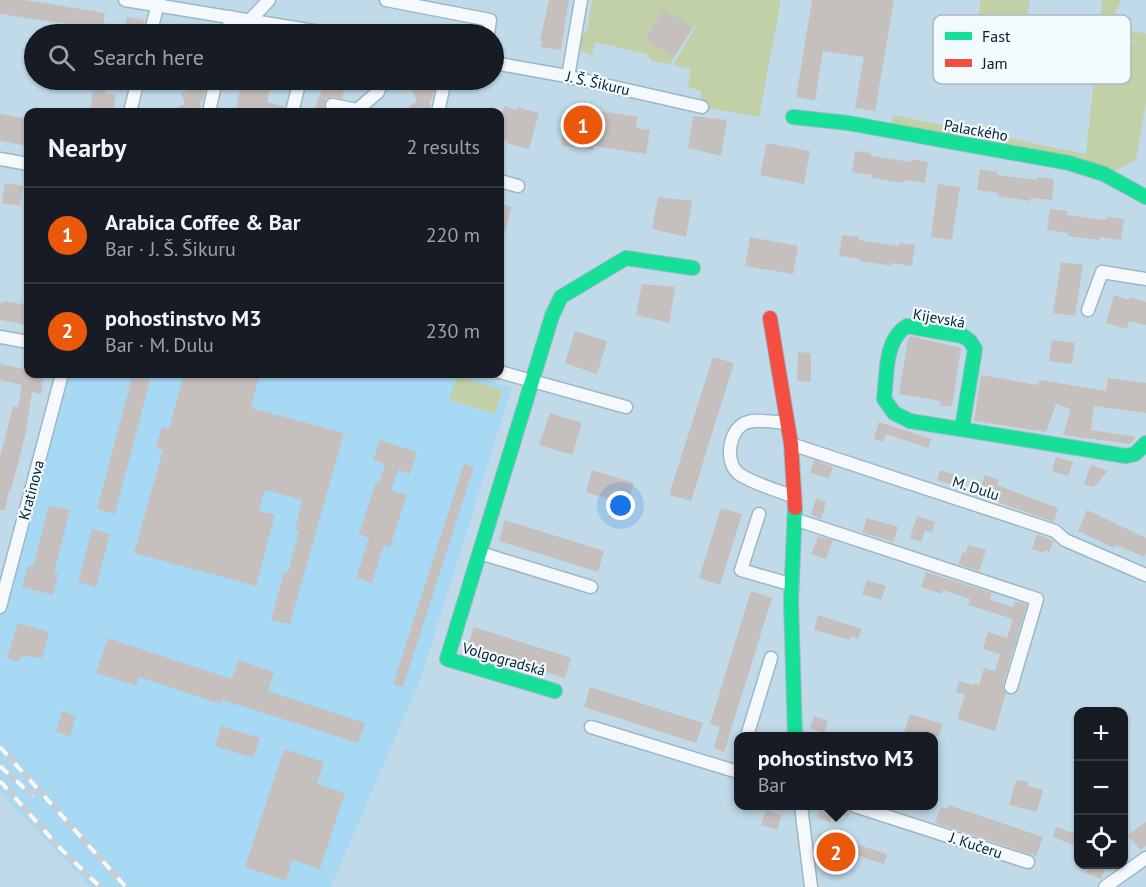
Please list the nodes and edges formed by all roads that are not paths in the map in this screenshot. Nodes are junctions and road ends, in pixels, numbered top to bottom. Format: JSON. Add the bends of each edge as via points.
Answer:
{"nodes":[{"id":1,"x":125,"y":0,"type":"edge"},
{"id":2,"x":269,"y":0,"type":"edge"},
{"id":3,"x":386,"y":0,"type":"edge"},
{"id":4,"x":581,"y":0,"type":"edge"},
{"id":5,"x":158,"y":3,"type":"edge"},
{"id":6,"x":231,"y":17,"type":"junction"},
{"id":7,"x":250,"y":20,"type":"junction"},
{"id":8,"x":153,"y":24,"type":"edge"},
{"id":9,"x":229,"y":24,"type":"edge"},
{"id":10,"x":269,"y":24,"type":"edge"},
{"id":11,"x":489,"y":24,"type":"edge"},
{"id":12,"x":504,"y":65,"type":"edge"},
{"id":13,"x":568,"y":77,"type":"junction"},
{"id":14,"x":136,"y":90,"type":"edge"},
{"id":15,"x":214,"y":90,"type":"edge"},
{"id":16,"x":298,"y":90,"type":"edge"},
{"id":17,"x":379,"y":90,"type":"edge"},
{"id":18,"x":443,"y":90,"type":"edge"},
{"id":19,"x":332,"y":105,"type":"dead end"},
{"id":20,"x":702,"y":107,"type":"dead end"},
{"id":21,"x":131,"y":108,"type":"edge"},
{"id":22,"x":210,"y":108,"type":"edge"},
{"id":23,"x":293,"y":108,"type":"edge"},
{"id":24,"x":347,"y":108,"type":"edge"},
{"id":25,"x":359,"y":108,"type":"edge"},
{"id":26,"x":439,"y":108,"type":"edge"},
{"id":27,"x":793,"y":117,"type":"dead end"},
{"id":28,"x":0,"y":159,"type":"edge"},
{"id":29,"x":24,"y":163,"type":"edge"},
{"id":30,"x":504,"y":182,"type":"edge"},
{"id":31,"x":518,"y":186,"type":"dead end"},
{"id":32,"x":1146,"y":197,"type":"edge"},
{"id":33,"x":693,"y":268,"type":"dead end"},
{"id":34,"x":1146,"y":279,"type":"edge"},
{"id":35,"x":1088,"y":310,"type":"dead end"},
{"id":36,"x":770,"y":318,"type":"dead end"},
{"id":37,"x":0,"y":337,"type":"edge"},
{"id":38,"x":24,"y":341,"type":"edge"},
{"id":39,"x":504,"y":373,"type":"edge"},
{"id":40,"x":61,"y":378,"type":"edge"},
{"id":41,"x":533,"y":382,"type":"junction"},
{"id":42,"x":626,"y":407,"type":"dead end"},
{"id":43,"x":786,"y":423,"type":"junction"},
{"id":44,"x":962,"y":428,"type":"junction"},
{"id":45,"x":1146,"y":443,"type":"edge"},
{"id":46,"x":791,"y":444,"type":"junction"},
{"id":47,"x":795,"y":497,"type":"junction"},
{"id":48,"x":759,"y":514,"type":"dead end"},
{"id":49,"x":794,"y":519,"type":"junction"},
{"id":50,"x":480,"y":553,"type":"junction"},
{"id":51,"x":1146,"y":574,"type":"edge"},
{"id":52,"x":792,"y":585,"type":"junction"},
{"id":53,"x":591,"y":587,"type":"dead end"},
{"id":54,"x":0,"y":607,"type":"edge"},
{"id":55,"x":771,"y":658,"type":"dead end"},
{"id":56,"x":1011,"y":687,"type":"dead end"},
{"id":57,"x":555,"y":691,"type":"dead end"},
{"id":58,"x":591,"y":727,"type":"dead end"},
{"id":59,"x":748,"y":732,"type":"edge"},
{"id":60,"x":795,"y":732,"type":"edge"},
{"id":61,"x":734,"y":767,"type":"edge"},
{"id":62,"x":801,"y":810,"type":"edge"},
{"id":63,"x":867,"y":810,"type":"edge"},
{"id":64,"x":1146,"y":858,"type":"edge"},
{"id":65,"x":1028,"y":862,"type":"dead end"},
{"id":66,"x":811,"y":887,"type":"edge"},
{"id":67,"x":1105,"y":887,"type":"edge"}],
"edges":[{"from":1,"to":5,"type":"street"},
{"from":2,"to":7,"type":"street"},
{"from":3,"to":11,"type":"street","via":[[490,20]]},
{"from":4,"to":13,"type":"street"},
{"from":5,"to":6,"type":"street"},
{"from":5,"to":8,"type":"street"},
{"from":6,"to":7,"type":"street"},
{"from":6,"to":9,"type":"street"},
{"from":7,"to":10,"type":"street"},
{"from":12,"to":13,"type":"street","name":"J. Š. Šikuru"},
{"from":13,"to":20,"type":"street","name":"J. Š. Šikuru"},
{"from":14,"to":21,"type":"street"},
{"from":15,"to":22,"type":"street"},
{"from":16,"to":23,"type":"street"},
{"from":17,"to":25,"type":"street"},
{"from":18,"to":26,"type":"street"},
{"from":19,"to":24,"type":"street"},
{"from":27,"to":32,"type":"street","name":"Palackého","via":[[848,123],[1069,163],[1104,174]]},
{"from":28,"to":29,"type":"street"},
{"from":30,"to":31,"type":"street"},
{"from":33,"to":41,"type":"street","name":"Volgogradská","via":[[626,258],[561,297]]},
{"from":34,"to":35,"type":"street","via":[[1102,272]]},
{"from":36,"to":43,"type":"street"},
{"from":37,"to":38,"type":"street"},
{"from":39,"to":41,"type":"street"},
{"from":40,"to":54,"type":"street","name":"Kratinova"},
{"from":41,"to":42,"type":"street"},
{"from":41,"to":50,"type":"street","name":"Volgogradská"},
{"from":43,"to":46,"type":"street"},
{"from":43,"to":47,"type":"street","via":[[749,421],[739,426],[729,456],[740,475]]},
{"from":44,"to":44,"type":"street","name":"Kijevská","via":[[910,421],[894,413],[885,399],[892,340],[898,331],[908,326],[963,336],[970,341],[975,349]]},
{"from":44,"to":45,"type":"street","name":"Kijevská","via":[[1126,456],[1135,454]]},
{"from":46,"to":47,"type":"street"},
{"from":46,"to":51,"type":"street","name":"M. Dulu","via":[[1055,531],[1065,540]]},
{"from":47,"to":49,"type":"street"},
{"from":48,"to":52,"type":"street","via":[[741,570]]},
{"from":49,"to":52,"type":"street"},
{"from":49,"to":56,"type":"street","via":[[1037,599]]},
{"from":50,"to":53,"type":"street"},
{"from":50,"to":57,"type":"street","name":"Volgogradská","via":[[447,659]]},
{"from":52,"to":60,"type":"street"},
{"from":55,"to":59,"type":"street"},
{"from":58,"to":61,"type":"street"},
{"from":62,"to":66,"type":"street"},
{"from":63,"to":65,"type":"street","name":"J. Kučeru"},
{"from":64,"to":67,"type":"street"}]}
